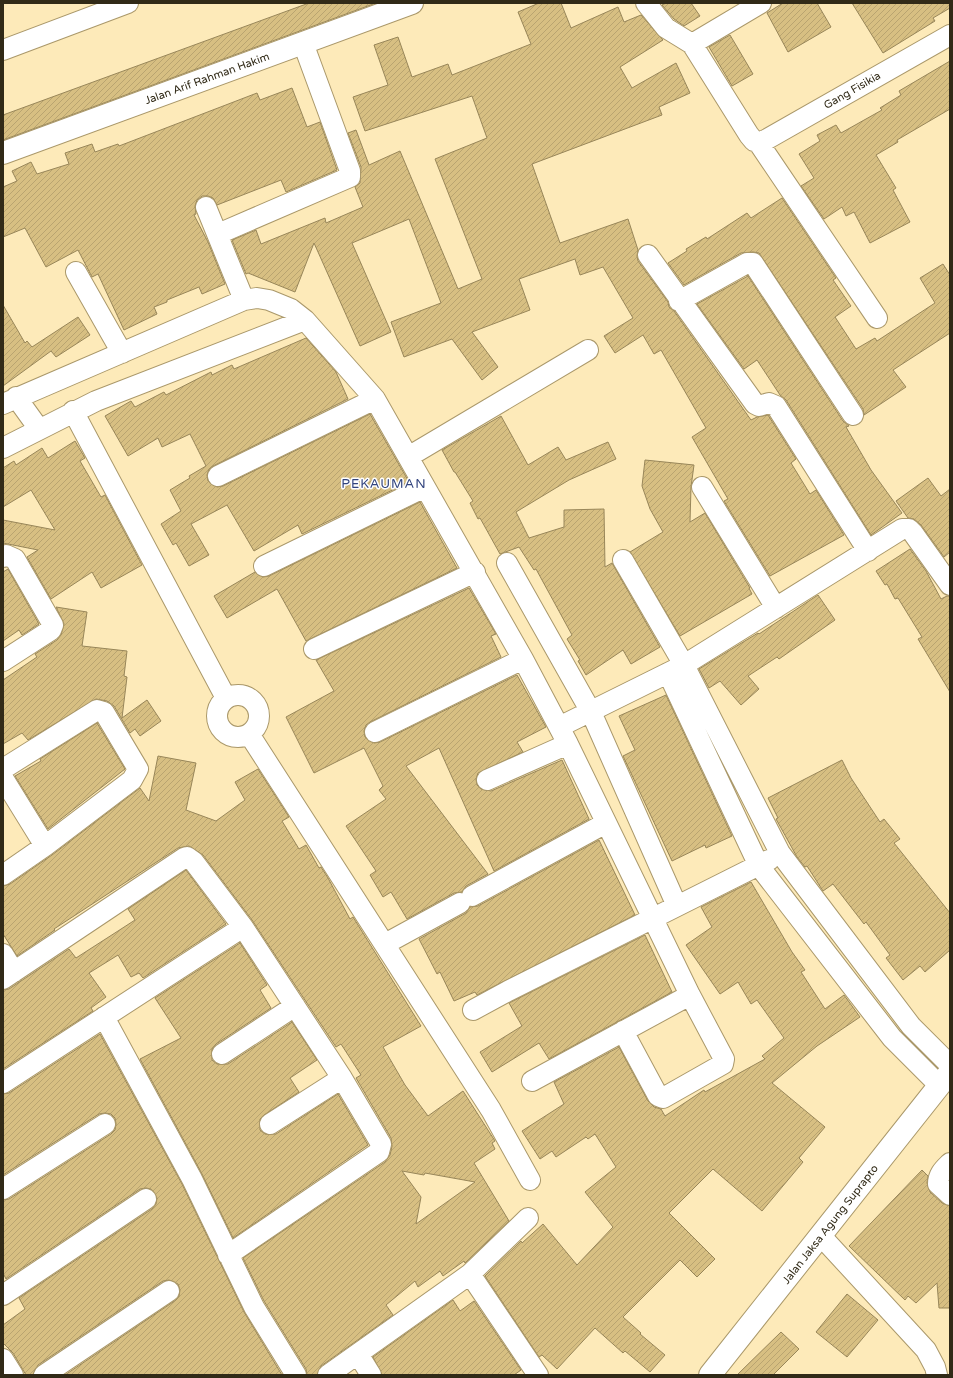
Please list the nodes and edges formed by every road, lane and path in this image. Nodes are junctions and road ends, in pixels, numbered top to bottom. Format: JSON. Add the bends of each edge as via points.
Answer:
{"nodes":[{"id":1,"x":128,"y":3,"type":"edge"},
{"id":2,"x":412,"y":3,"type":"edge"},
{"id":3,"x":646,"y":3,"type":"edge"},
{"id":4,"x":761,"y":3,"type":"edge"},
{"id":5,"x":950,"y":35,"type":"edge"},
{"id":6,"x":303,"y":43,"type":"junction"},
{"id":7,"x":692,"y":44,"type":"junction"},
{"id":8,"x":3,"y":50,"type":"edge"},
{"id":9,"x":756,"y":141,"type":"junction"},
{"id":10,"x":3,"y":152,"type":"edge"},
{"id":11,"x":206,"y":207,"type":"dead end"},
{"id":12,"x":218,"y":234,"type":"junction"},
{"id":13,"x":648,"y":255,"type":"dead end"},
{"id":14,"x":76,"y":272,"type":"dead end"},
{"id":15,"x":244,"y":300,"type":"junction"},
{"id":16,"x":679,"y":301,"type":"junction"},
{"id":17,"x":877,"y":318,"type":"dead end"},
{"id":18,"x":305,"y":320,"type":"junction"},
{"id":19,"x":588,"y":350,"type":"dead end"},
{"id":20,"x":122,"y":353,"type":"junction"},
{"id":21,"x":81,"y":372,"type":"junction"},
{"id":22,"x":96,"y":400,"type":"junction"},
{"id":23,"x":375,"y":400,"type":"junction"},
{"id":24,"x":10,"y":401,"type":"edge"},
{"id":25,"x":73,"y":411,"type":"junction"},
{"id":26,"x":853,"y":415,"type":"dead end"},
{"id":27,"x":38,"y":429,"type":"junction"},
{"id":28,"x":3,"y":448,"type":"edge"},
{"id":29,"x":408,"y":457,"type":"junction"},
{"id":30,"x":218,"y":476,"type":"dead end"},
{"id":31,"x":425,"y":487,"type":"junction"},
{"id":32,"x":702,"y":487,"type":"dead end"},
{"id":33,"x":868,"y":551,"type":"junction"},
{"id":34,"x":3,"y":557,"type":"edge"},
{"id":35,"x":623,"y":560,"type":"dead end"},
{"id":36,"x":507,"y":563,"type":"dead end"},
{"id":37,"x":264,"y":566,"type":"dead end"},
{"id":38,"x":475,"y":572,"type":"junction"},
{"id":39,"x":948,"y":576,"type":"edge"},
{"id":40,"x":776,"y":608,"type":"junction"},
{"id":41,"x":314,"y":649,"type":"dead end"},
{"id":42,"x":523,"y":659,"type":"junction"},
{"id":43,"x":3,"y":661,"type":"edge"},
{"id":44,"x":676,"y":669,"type":"junction"},
{"id":45,"x":226,"y":698,"type":"junction"},
{"id":46,"x":591,"y":712,"type":"junction"},
{"id":47,"x":375,"y":732,"type":"dead end"},
{"id":48,"x":249,"y":734,"type":"junction"},
{"id":49,"x":563,"y":735,"type":"junction"},
{"id":50,"x":3,"y":769,"type":"edge"},
{"id":51,"x":3,"y":778,"type":"edge"},
{"id":52,"x":487,"y":780,"type":"dead end"},
{"id":53,"x":606,"y":823,"type":"junction"},
{"id":54,"x":45,"y":846,"type":"junction"},
{"id":55,"x":780,"y":853,"type":"junction"},
{"id":56,"x":759,"y":866,"type":"junction"},
{"id":57,"x":3,"y":875,"type":"edge"},
{"id":58,"x":677,"y":906,"type":"junction"},
{"id":59,"x":652,"y":918,"type":"junction"},
{"id":60,"x":244,"y":927,"type":"junction"},
{"id":61,"x":385,"y":944,"type":"junction"},
{"id":62,"x":3,"y":954,"type":"edge"},
{"id":63,"x":8,"y":975,"type":"edge"},
{"id":64,"x":690,"y":996,"type":"junction"},
{"id":65,"x":295,"y":1006,"type":"junction"},
{"id":66,"x":473,"y":1010,"type":"dead end"},
{"id":67,"x":104,"y":1017,"type":"junction"},
{"id":68,"x":623,"y":1031,"type":"junction"},
{"id":69,"x":222,"y":1054,"type":"dead end"},
{"id":70,"x":950,"y":1065,"type":"edge"},
{"id":71,"x":342,"y":1078,"type":"junction"},
{"id":72,"x":944,"y":1079,"type":"edge"},
{"id":73,"x":532,"y":1082,"type":"dead end"},
{"id":74,"x":3,"y":1083,"type":"edge"},
{"id":75,"x":105,"y":1124,"type":"dead end"},
{"id":76,"x":270,"y":1124,"type":"dead end"},
{"id":77,"x":950,"y":1163,"type":"edge"},
{"id":78,"x":530,"y":1180,"type":"dead end"},
{"id":79,"x":3,"y":1189,"type":"edge"},
{"id":80,"x":950,"y":1195,"type":"edge"},
{"id":81,"x":146,"y":1199,"type":"dead end"},
{"id":82,"x":528,"y":1218,"type":"dead end"},
{"id":83,"x":822,"y":1236,"type":"junction"},
{"id":84,"x":228,"y":1255,"type":"junction"},
{"id":85,"x":470,"y":1274,"type":"junction"},
{"id":86,"x":169,"y":1291,"type":"dead end"},
{"id":87,"x":3,"y":1295,"type":"edge"},
{"id":88,"x":358,"y":1354,"type":"junction"},
{"id":89,"x":3,"y":1359,"type":"edge"},
{"id":90,"x":13,"y":1375,"type":"edge"},
{"id":91,"x":44,"y":1375,"type":"edge"},
{"id":92,"x":296,"y":1375,"type":"edge"},
{"id":93,"x":328,"y":1375,"type":"edge"},
{"id":94,"x":371,"y":1375,"type":"edge"},
{"id":95,"x":538,"y":1375,"type":"edge"},
{"id":96,"x":710,"y":1375,"type":"edge"},
{"id":97,"x":937,"y":1375,"type":"edge"}],
"edges":[{"from":1,"to":8,"type":"street"},
{"from":2,"to":6,"type":"main road","name":"Jalan Arif Rahman Hakim"},
{"from":3,"to":7,"type":"street","via":[[666,28]]},
{"from":4,"to":7,"type":"street"},
{"from":5,"to":9,"type":"street","name":"Gang Fisikia","via":[[769,138]]},
{"from":6,"to":10,"type":"main road","name":"Jalan Arif Rahman Hakim"},
{"from":6,"to":12,"type":"street","via":[[351,175],[348,179]]},
{"from":7,"to":9,"type":"street","via":[[749,135]]},
{"from":9,"to":17,"type":"street"},
{"from":11,"to":12,"type":"street"},
{"from":12,"to":15,"type":"street"},
{"from":13,"to":16,"type":"street"},
{"from":14,"to":20,"type":"street"},
{"from":15,"to":18,"type":"street","via":[[269,300],[291,309]]},
{"from":15,"to":20,"type":"street"},
{"from":16,"to":26,"type":"street","via":[[747,263],[754,263]]},
{"from":16,"to":33,"type":"street","via":[[755,404],[760,406],[769,403],[776,406]]},
{"from":18,"to":22,"type":"street"},
{"from":18,"to":23,"type":"street"},
{"from":19,"to":29,"type":"street"},
{"from":20,"to":21,"type":"street"},
{"from":21,"to":22,"type":"street"},
{"from":21,"to":24,"type":"street"},
{"from":22,"to":25,"type":"street"},
{"from":23,"to":29,"type":"street"},
{"from":23,"to":30,"type":"street"},
{"from":24,"to":27,"type":"street"},
{"from":25,"to":27,"type":"street"},
{"from":25,"to":45,"type":"street"},
{"from":27,"to":28,"type":"street"},
{"from":29,"to":31,"type":"street"},
{"from":31,"to":37,"type":"street"},
{"from":31,"to":38,"type":"street"},
{"from":32,"to":40,"type":"street"},
{"from":33,"to":39,"type":"street","via":[[902,529],[909,529]]},
{"from":33,"to":40,"type":"street"},
{"from":34,"to":43,"type":"street","via":[[15,559],[53,625],[51,630]]},
{"from":35,"to":44,"type":"street"},
{"from":36,"to":46,"type":"street"},
{"from":38,"to":41,"type":"street"},
{"from":38,"to":42,"type":"street"},
{"from":40,"to":44,"type":"street"},
{"from":42,"to":47,"type":"street"},
{"from":42,"to":49,"type":"street"},
{"from":44,"to":46,"type":"street"},
{"from":44,"to":55,"type":"street"},
{"from":44,"to":56,"type":"street"},
{"from":45,"to":48,"type":"street","via":[[216,717],[222,730],[235,737]]},
{"from":45,"to":48,"type":"street","via":[[240,695],[253,702],[259,715],[258,722]]},
{"from":46,"to":49,"type":"street"},
{"from":46,"to":58,"type":"street"},
{"from":48,"to":61,"type":"street"},
{"from":49,"to":52,"type":"street"},
{"from":49,"to":53,"type":"street"},
{"from":50,"to":54,"type":"street","via":[[97,710],[104,712],[138,769],[132,780]]},
{"from":51,"to":54,"type":"street"},
{"from":53,"to":59,"type":"street"},
{"from":53,"to":61,"type":"street"},
{"from":54,"to":57,"type":"street"},
{"from":55,"to":56,"type":"street"},
{"from":55,"to":70,"type":"street","via":[[911,1026]]},
{"from":56,"to":58,"type":"street"},
{"from":56,"to":72,"type":"street","via":[[892,1038]]},
{"from":58,"to":59,"type":"street"},
{"from":59,"to":64,"type":"street"},
{"from":59,"to":66,"type":"street"},
{"from":60,"to":63,"type":"street","via":[[188,857]]},
{"from":60,"to":65,"type":"street"},
{"from":60,"to":67,"type":"street"},
{"from":61,"to":78,"type":"street","via":[[491,1110]]},
{"from":62,"to":63,"type":"street"},
{"from":64,"to":68,"type":"street"},
{"from":64,"to":68,"type":"street","via":[[724,1062],[721,1067],[663,1098],[658,1096]]},
{"from":65,"to":69,"type":"street"},
{"from":65,"to":71,"type":"street"},
{"from":67,"to":74,"type":"street"},
{"from":67,"to":84,"type":"street","via":[[192,1179]]},
{"from":68,"to":73,"type":"street"},
{"from":71,"to":76,"type":"street"},
{"from":71,"to":84,"type":"street","via":[[381,1144],[379,1152]]},
{"from":72,"to":83,"type":"main road","name":"Jalan Jaksa Agung Suprapto"},
{"from":75,"to":79,"type":"street"},
{"from":77,"to":80,"type":"street","via":[[940,1173],[938,1181]]},
{"from":81,"to":87,"type":"street"},
{"from":82,"to":85,"type":"street"},
{"from":83,"to":96,"type":"main road","name":"Jalan Jaksa Agung Suprapto"},
{"from":83,"to":97,"type":"street","via":[[926,1350]]},
{"from":84,"to":92,"type":"street","via":[[254,1307]]},
{"from":85,"to":88,"type":"street"},
{"from":85,"to":95,"type":"street"},
{"from":86,"to":91,"type":"street"},
{"from":88,"to":93,"type":"street"},
{"from":88,"to":94,"type":"street"},
{"from":89,"to":90,"type":"street"}]}
